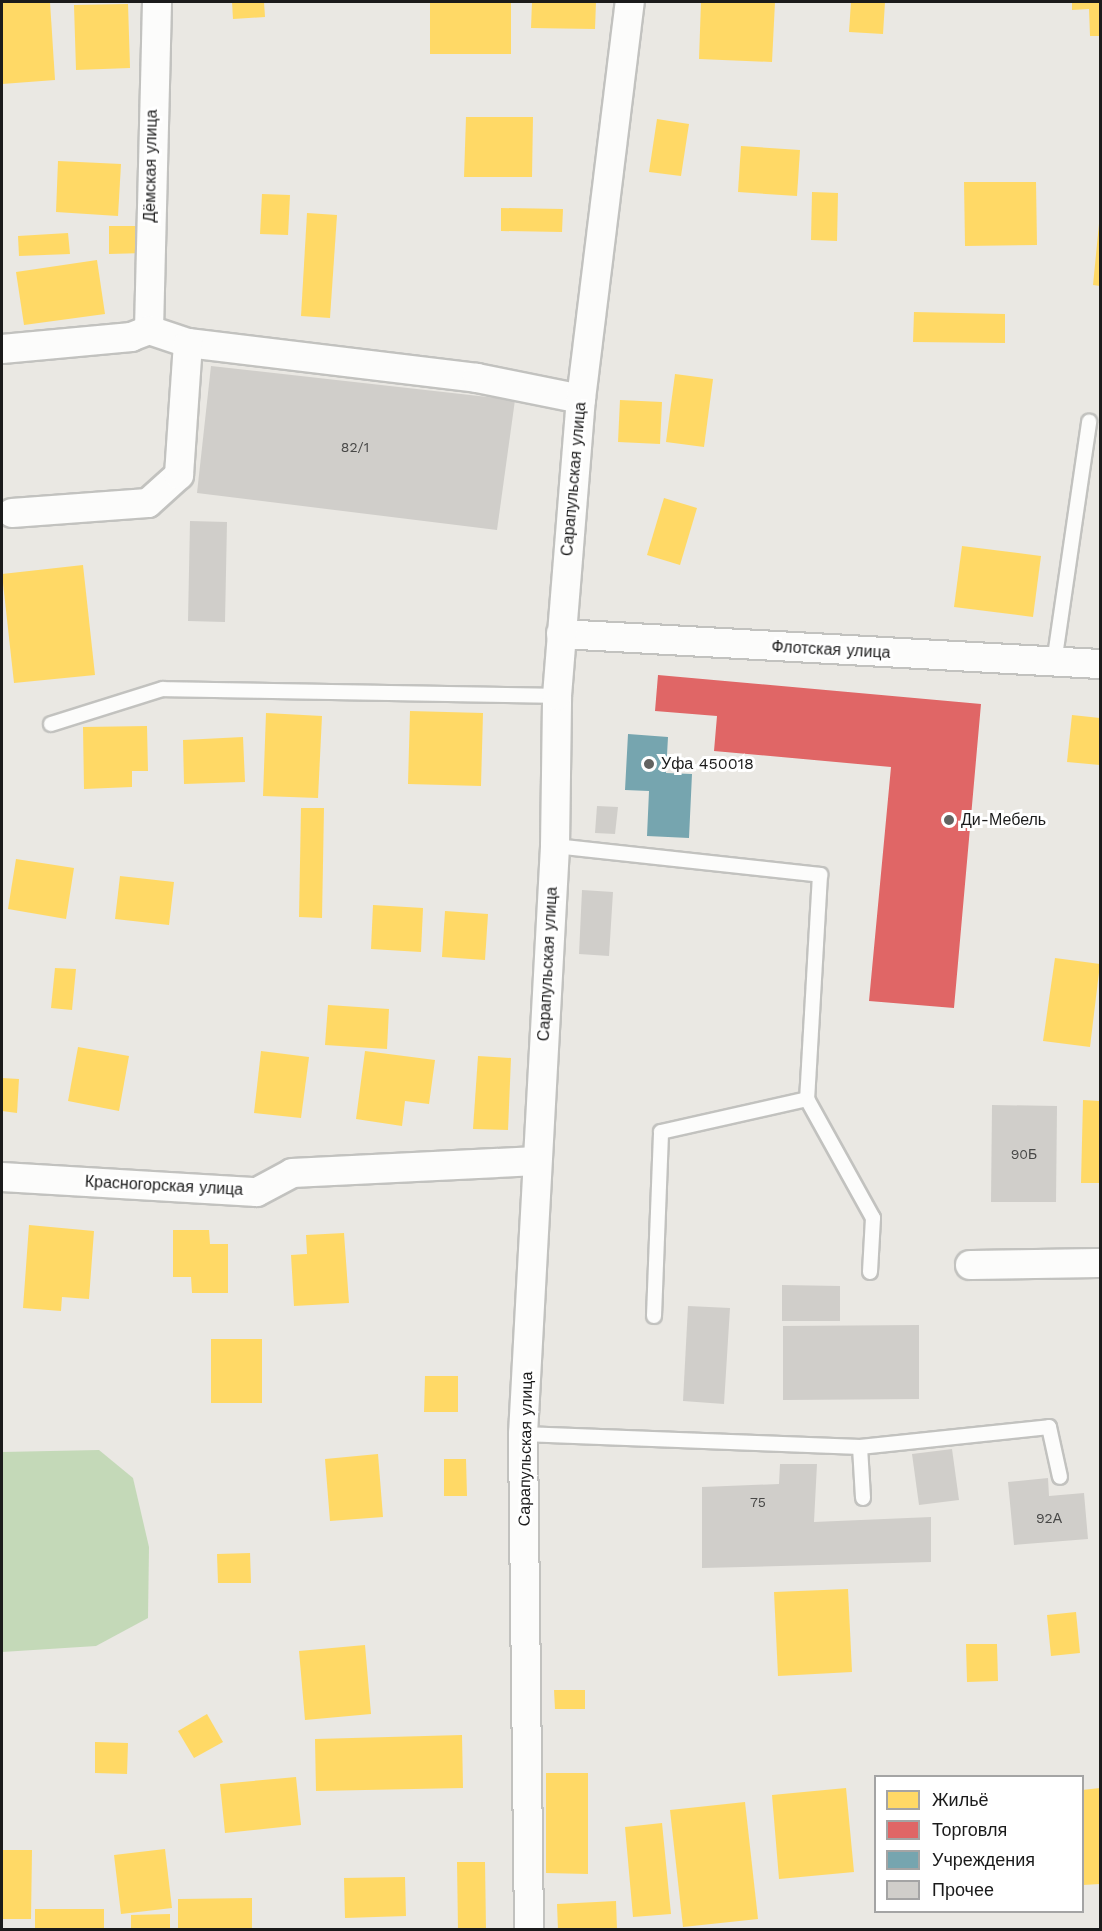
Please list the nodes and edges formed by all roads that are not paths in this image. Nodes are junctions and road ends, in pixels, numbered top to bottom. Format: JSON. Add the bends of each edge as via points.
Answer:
{"nodes":[{"id":1,"x":157,"y":2,"type":"edge"},
{"id":2,"x":630,"y":2,"type":"edge"},
{"id":3,"x":149,"y":330,"type":"junction"},
{"id":4,"x":188,"y":343,"type":"junction"},
{"id":5,"x":2,"y":349,"type":"edge"},
{"id":6,"x":581,"y":399,"type":"junction"},
{"id":7,"x":1089,"y":422,"type":"dead end"},
{"id":8,"x":12,"y":513,"type":"dead end"},
{"id":9,"x":561,"y":634,"type":"junction"},
{"id":10,"x":1054,"y":663,"type":"junction"},
{"id":11,"x":1101,"y":664,"type":"edge"},
{"id":12,"x":557,"y":696,"type":"junction"},
{"id":13,"x":51,"y":724,"type":"dead end"},
{"id":14,"x":555,"y":846,"type":"junction"},
{"id":15,"x":807,"y":1099,"type":"junction"},
{"id":16,"x":537,"y":1161,"type":"junction"},
{"id":17,"x":2,"y":1177,"type":"edge"},
{"id":18,"x":1101,"y":1263,"type":"edge"},
{"id":19,"x":970,"y":1265,"type":"dead end"},
{"id":20,"x":870,"y":1272,"type":"dead end"},
{"id":21,"x":654,"y":1316,"type":"dead end"},
{"id":22,"x":523,"y":1434,"type":"junction"},
{"id":23,"x":860,"y":1447,"type":"junction"},
{"id":24,"x":1060,"y":1477,"type":"dead end"},
{"id":25,"x":863,"y":1498,"type":"dead end"},
{"id":26,"x":529,"y":1929,"type":"edge"}],
"edges":[{"from":1,"to":3,"type":"street","name":"Дёмская улица"},
{"from":2,"to":6,"type":"street","name":"Сарапульская улица"},
{"from":3,"to":4,"type":"street"},
{"from":3,"to":5,"type":"street","via":[[130,337]]},
{"from":4,"to":6,"type":"street","via":[[477,378]]},
{"from":4,"to":8,"type":"street","via":[[179,475],[148,503]]},
{"from":6,"to":9,"type":"street","name":"Сарапульская улица"},
{"from":7,"to":10,"type":"lane"},
{"from":9,"to":10,"type":"street","name":"Флотская улица"},
{"from":9,"to":12,"type":"street","name":"Сарапульская улица"},
{"from":10,"to":11,"type":"street","name":"Флотская улица"},
{"from":12,"to":13,"type":"lane","via":[[163,689]]},
{"from":12,"to":14,"type":"street","name":"Сарапульская улица"},
{"from":14,"to":15,"type":"lane","via":[[820,875]]},
{"from":14,"to":16,"type":"street","name":"Сарапульская улица"},
{"from":15,"to":20,"type":"lane","via":[[873,1218]]},
{"from":15,"to":21,"type":"lane","via":[[661,1132]]},
{"from":16,"to":17,"type":"street","name":"Красногорская улица","via":[[292,1173],[257,1192]]},
{"from":16,"to":22,"type":"street","name":"Сарапульская улица"},
{"from":18,"to":19,"type":"street"},
{"from":22,"to":23,"type":"lane"},
{"from":22,"to":26,"type":"street","name":"Сарапульская улица"},
{"from":23,"to":24,"type":"lane","via":[[1050,1427]]},
{"from":23,"to":25,"type":"lane"}]}
